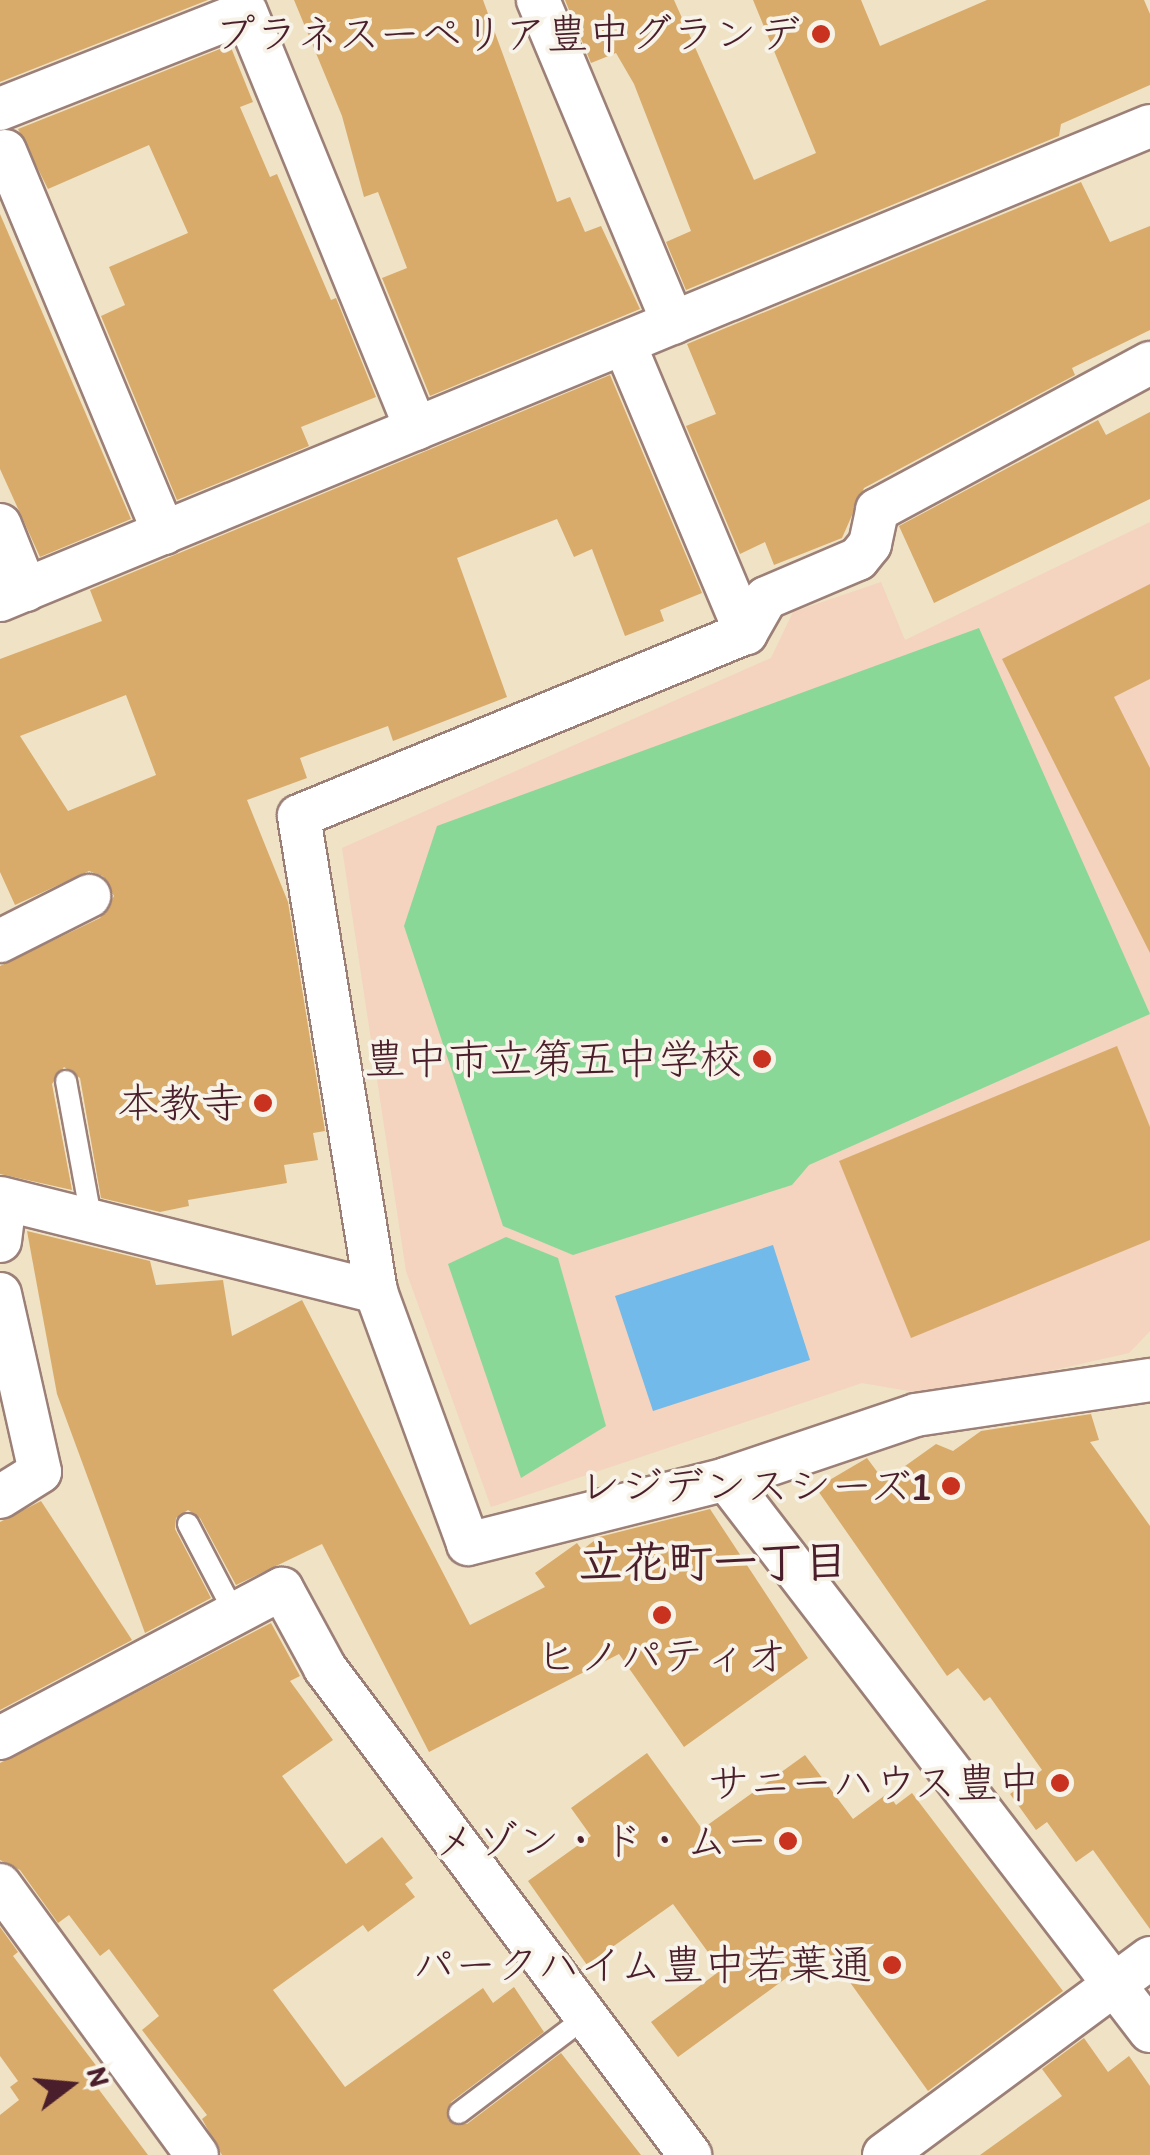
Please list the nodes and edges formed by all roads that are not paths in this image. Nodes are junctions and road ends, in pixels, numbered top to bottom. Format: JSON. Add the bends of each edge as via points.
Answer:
{"nodes":[{"id":1,"x":538,"y":0,"type":"edge"},
{"id":2,"x":0,"y":108,"type":"edge"},
{"id":3,"x":1150,"y":126,"type":"edge"},
{"id":4,"x":5,"y":151,"type":"dead end"},
{"id":5,"x":673,"y":322,"type":"junction"},
{"id":6,"x":624,"y":343,"type":"junction"},
{"id":7,"x":1150,"y":363,"type":"edge"},
{"id":8,"x":416,"y":429,"type":"junction"},
{"id":9,"x":0,"y":525,"type":"edge"},
{"id":10,"x":164,"y":533,"type":"junction"},
{"id":11,"x":13,"y":595,"type":"edge"},
{"id":12,"x":746,"y":634,"type":"junction"},
{"id":13,"x":89,"y":896,"type":"dead end"},
{"id":14,"x":0,"y":941,"type":"edge"},
{"id":15,"x":66,"y":1081,"type":"dead end"},
{"id":16,"x":2,"y":1213,"type":"edge"},
{"id":17,"x":92,"y":1222,"type":"junction"},
{"id":18,"x":376,"y":1292,"type":"junction"},
{"id":19,"x":0,"y":1294,"type":"edge"},
{"id":20,"x":1150,"y":1380,"type":"edge"},
{"id":21,"x":726,"y":1480,"type":"junction"},
{"id":22,"x":0,"y":1497,"type":"edge"},
{"id":23,"x":188,"y":1524,"type":"dead end"},
{"id":24,"x":235,"y":1614,"type":"junction"},
{"id":25,"x":0,"y":1738,"type":"edge"},
{"id":26,"x":0,"y":1885,"type":"edge"},
{"id":27,"x":1150,"y":1958,"type":"edge"},
{"id":28,"x":1115,"y":1984,"type":"junction"},
{"id":29,"x":586,"y":2017,"type":"junction"},
{"id":30,"x":1150,"y":2031,"type":"edge"},
{"id":31,"x":459,"y":2113,"type":"dead end"},
{"id":32,"x":197,"y":2155,"type":"edge"},
{"id":33,"x":690,"y":2155,"type":"edge"},
{"id":34,"x":884,"y":2155,"type":"edge"}],
"edges":[{"from":1,"to":5,"type":"street"},
{"from":2,"to":8,"type":"street","via":[[246,12]]},
{"from":3,"to":5,"type":"street"},
{"from":4,"to":10,"type":"street"},
{"from":5,"to":6,"type":"street"},
{"from":6,"to":8,"type":"street"},
{"from":6,"to":12,"type":"street"},
{"from":7,"to":12,"type":"street","via":[[877,510],[870,544],[858,559],[766,598]]},
{"from":8,"to":10,"type":"street"},
{"from":9,"to":11,"type":"street"},
{"from":10,"to":11,"type":"street"},
{"from":12,"to":18,"type":"street","via":[[300,816]]},
{"from":13,"to":14,"type":"street"},
{"from":15,"to":17,"type":"lane"},
{"from":16,"to":17,"type":"street"},
{"from":17,"to":18,"type":"street"},
{"from":18,"to":21,"type":"street","via":[[468,1544]]},
{"from":19,"to":22,"type":"street","via":[[40,1472]]},
{"from":20,"to":21,"type":"street","via":[[916,1415]]},
{"from":21,"to":28,"type":"street"},
{"from":23,"to":24,"type":"lane"},
{"from":24,"to":25,"type":"street"},
{"from":24,"to":29,"type":"street","via":[[282,1589],[325,1668]]},
{"from":26,"to":32,"type":"street"},
{"from":27,"to":28,"type":"street"},
{"from":28,"to":30,"type":"street"},
{"from":28,"to":34,"type":"street"},
{"from":29,"to":31,"type":"lane"},
{"from":29,"to":33,"type":"street"}]}
